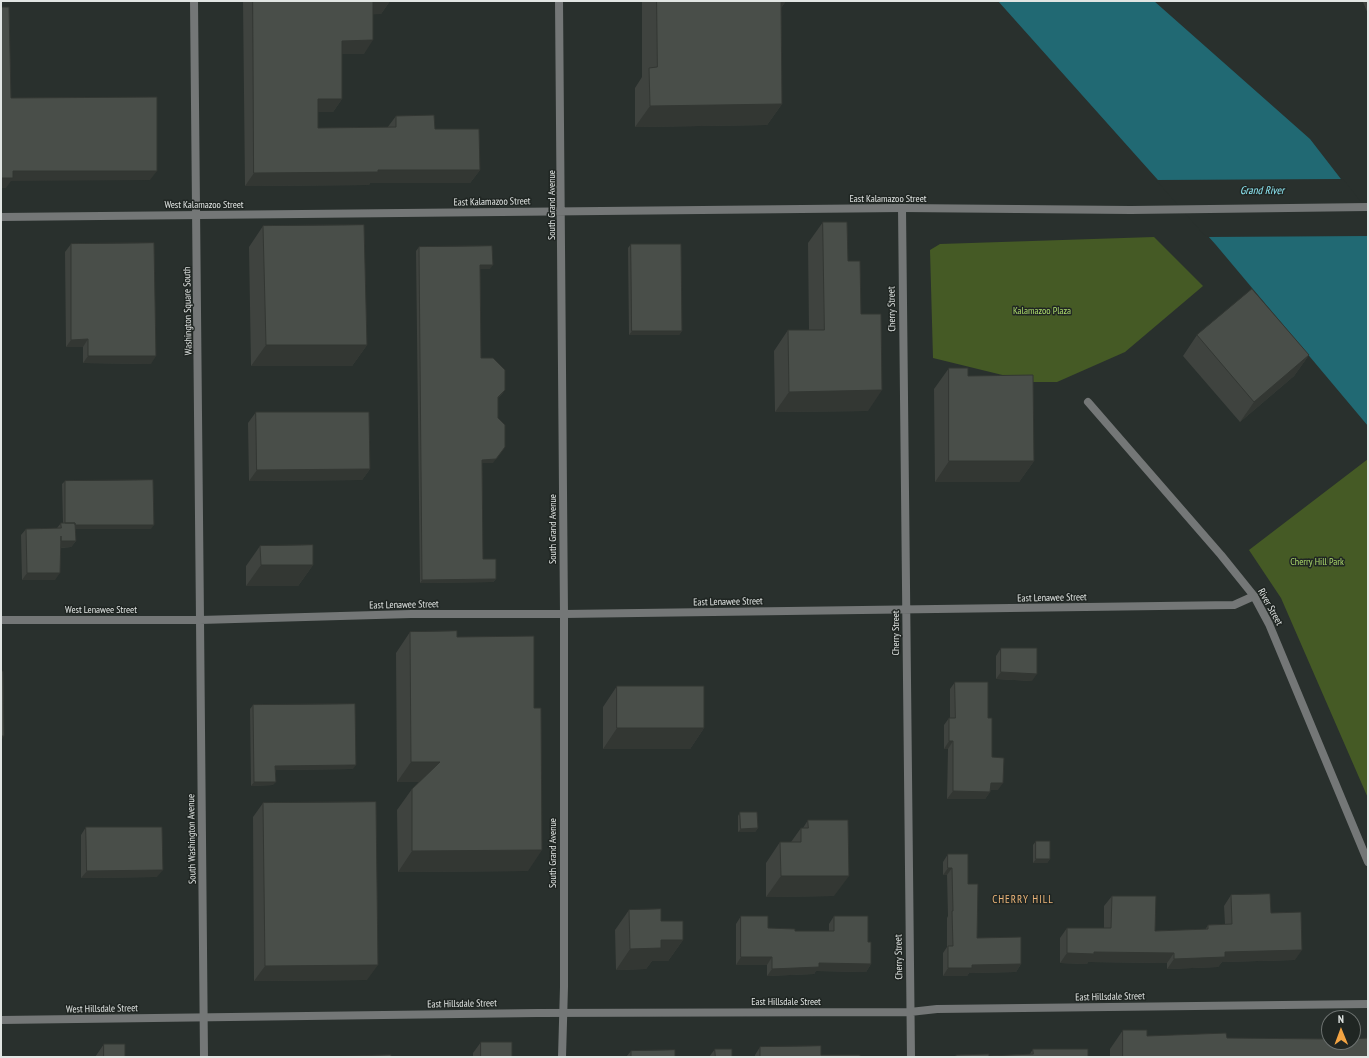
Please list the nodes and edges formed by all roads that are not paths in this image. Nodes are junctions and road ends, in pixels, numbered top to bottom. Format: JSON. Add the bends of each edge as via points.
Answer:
{"nodes":[{"id":1,"x":194,"y":1,"type":"edge"},
{"id":2,"x":559,"y":1,"type":"edge"},
{"id":3,"x":1368,"y":207,"type":"edge"},
{"id":4,"x":902,"y":208,"type":"junction"},
{"id":5,"x":562,"y":212,"type":"junction"},
{"id":6,"x":407,"y":214,"type":"joint"},
{"id":7,"x":197,"y":215,"type":"junction"},
{"id":8,"x":1,"y":217,"type":"edge"},
{"id":9,"x":1088,"y":402,"type":"dead end"},
{"id":10,"x":1254,"y":596,"type":"junction"},
{"id":11,"x":906,"y":610,"type":"junction"},
{"id":12,"x":564,"y":614,"type":"junction"},
{"id":13,"x":1,"y":620,"type":"edge"},
{"id":14,"x":200,"y":620,"type":"junction"},
{"id":15,"x":1368,"y":862,"type":"edge"},
{"id":16,"x":1368,"y":1004,"type":"edge"},
{"id":17,"x":910,"y":1012,"type":"junction"},
{"id":18,"x":563,"y":1014,"type":"junction"},
{"id":19,"x":204,"y":1018,"type":"junction"},
{"id":20,"x":1,"y":1020,"type":"edge"},
{"id":21,"x":204,"y":1057,"type":"edge"},
{"id":22,"x":562,"y":1057,"type":"edge"},
{"id":23,"x":911,"y":1057,"type":"edge"}],
"edges":[{"from":1,"to":7,"type":"street","name":"Washington Square South"},
{"from":2,"to":5,"type":"street","name":"South Grand Avenue"},
{"from":3,"to":4,"type":"street","name":"East Kalamazoo Street","via":[[1131,210]]},
{"from":4,"to":5,"type":"street","name":"East Kalamazoo Street"},
{"from":4,"to":11,"type":"street","name":"Cherry Street"},
{"from":5,"to":6,"type":"street","name":"East Kalamazoo Street"},
{"from":5,"to":12,"type":"street","name":"South Grand Avenue"},
{"from":6,"to":7,"type":"street","name":"West Kalamazoo Street"},
{"from":7,"to":8,"type":"street","name":"West Kalamazoo Street"},
{"from":7,"to":14,"type":"street","name":"Washington Square South"},
{"from":9,"to":10,"type":"street","name":"River Street"},
{"from":10,"to":11,"type":"street","name":"East Lenawee Street","via":[[1234,605]]},
{"from":10,"to":15,"type":"street","name":"River Street","via":[[1269,624]]},
{"from":11,"to":12,"type":"street","name":"East Lenawee Street"},
{"from":11,"to":17,"type":"street","name":"Cherry Street"},
{"from":12,"to":14,"type":"street","name":"East Lenawee Street","via":[[411,614]]},
{"from":12,"to":18,"type":"street","name":"South Grand Avenue"},
{"from":13,"to":14,"type":"street","name":"West Lenawee Street"},
{"from":14,"to":19,"type":"street","name":"South Washington Avenue"},
{"from":16,"to":17,"type":"street","name":"East Hillsdale Street","via":[[937,1009]]},
{"from":17,"to":18,"type":"street","name":"East Hillsdale Street"},
{"from":17,"to":23,"type":"street","name":"Cherry Street"},
{"from":18,"to":19,"type":"street","name":"East Hillsdale Street"},
{"from":18,"to":22,"type":"street","name":"South Grand Avenue"},
{"from":19,"to":20,"type":"street","name":"West Hillsdale Street"},
{"from":19,"to":21,"type":"street","name":"South Washington Avenue"}]}
